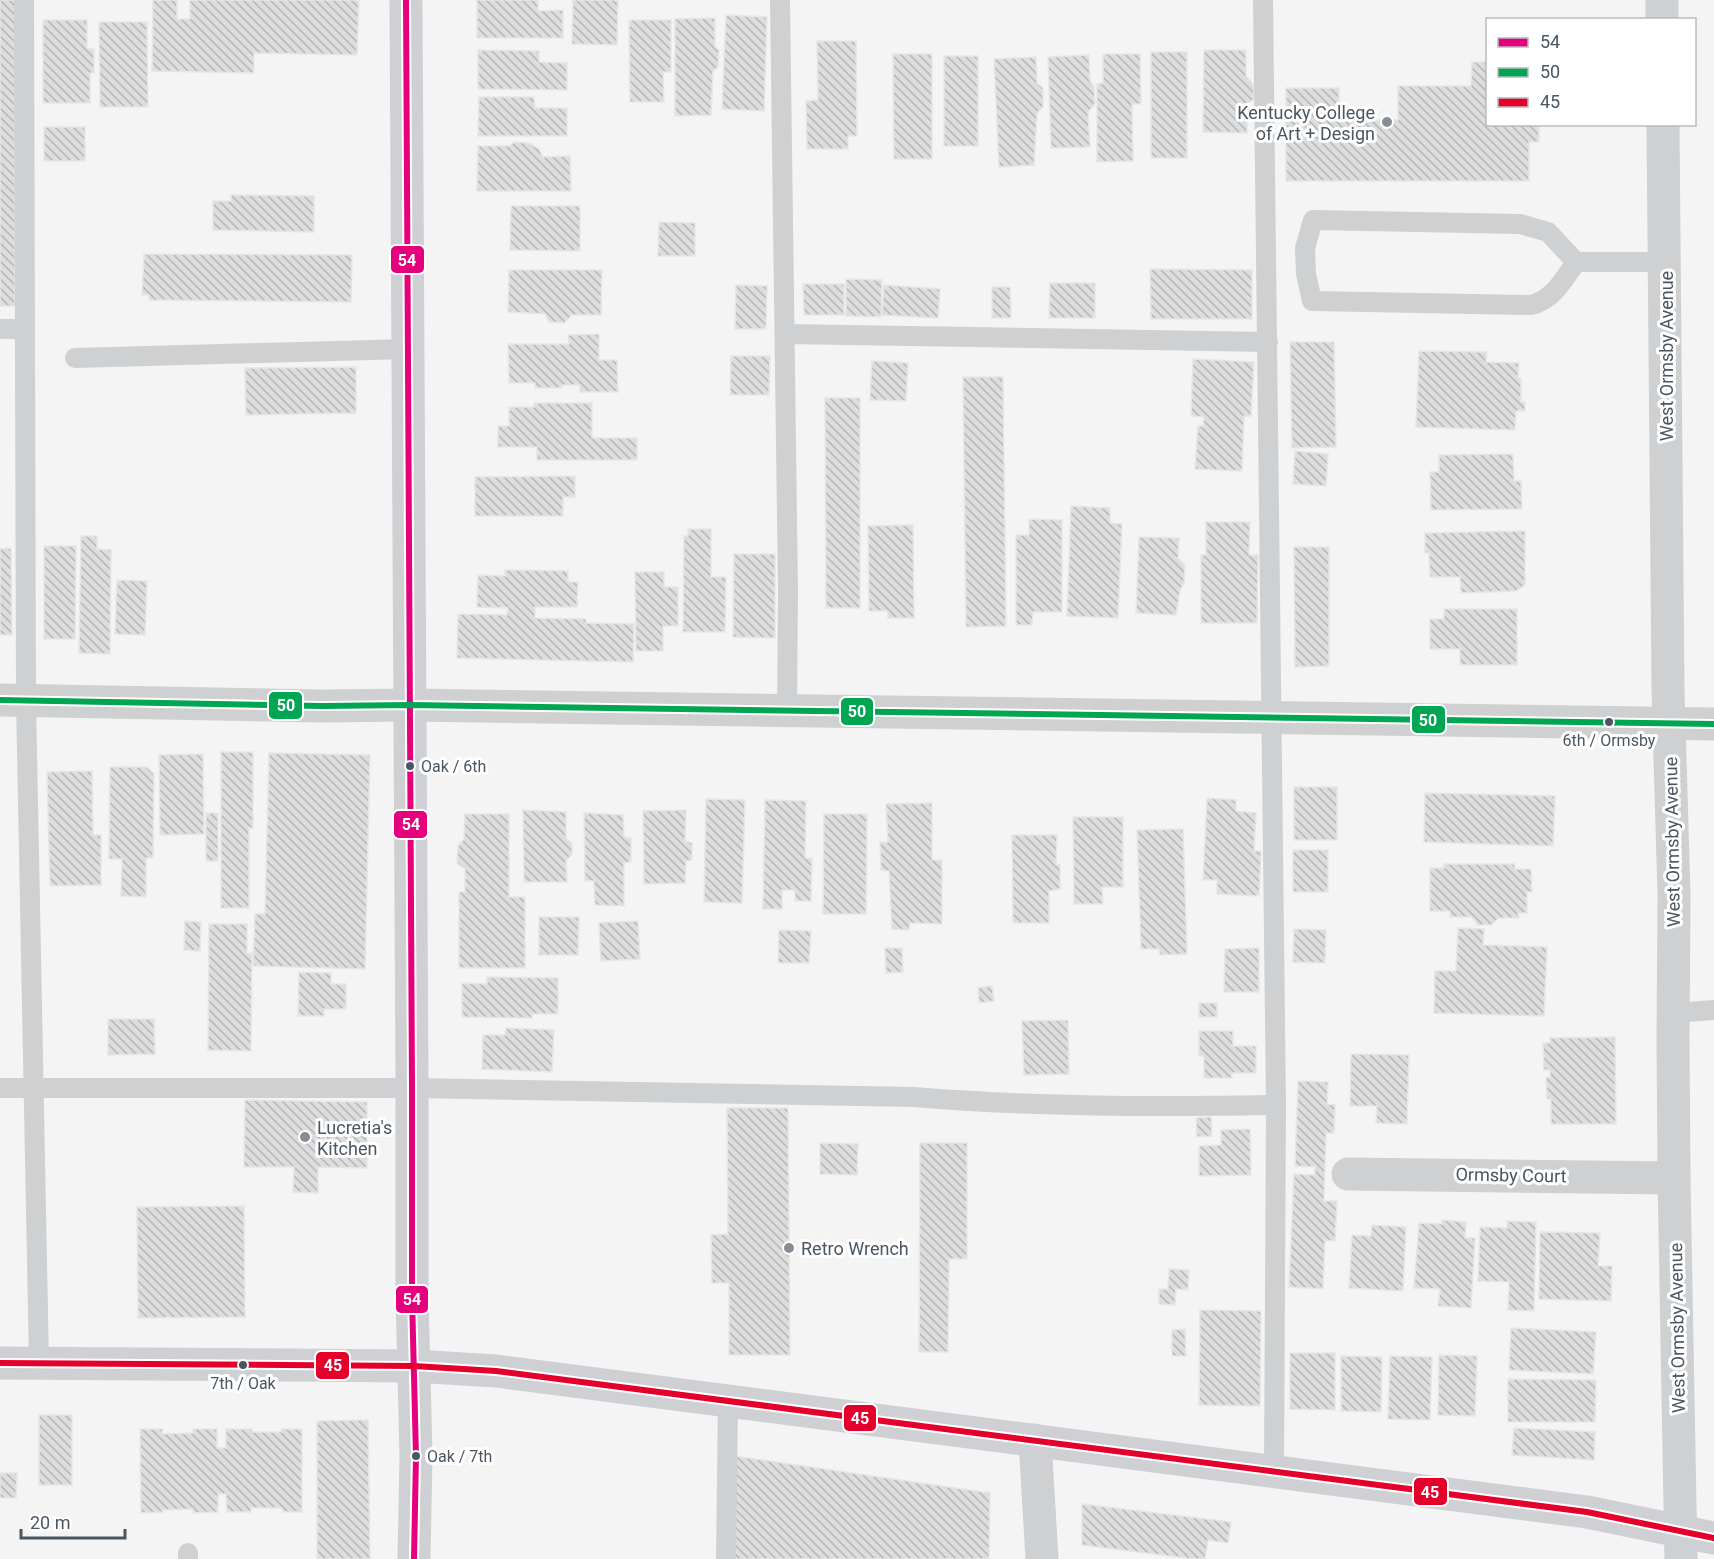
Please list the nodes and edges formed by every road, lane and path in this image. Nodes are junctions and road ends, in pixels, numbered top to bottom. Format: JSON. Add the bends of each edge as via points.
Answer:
{"nodes":[{"id":1,"x":24,"y":0,"type":"edge"},
{"id":2,"x":406,"y":0,"type":"edge"},
{"id":3,"x":780,"y":0,"type":"edge"},
{"id":4,"x":1263,"y":0,"type":"edge"},
{"id":5,"x":1662,"y":0,"type":"edge"},
{"id":6,"x":1662,"y":18,"type":"edge"},
{"id":7,"x":1663,"y":126,"type":"edge"},
{"id":8,"x":1576,"y":262,"type":"junction"},
{"id":9,"x":1665,"y":262,"type":"junction"},
{"id":10,"x":0,"y":329,"type":"edge"},
{"id":11,"x":25,"y":329,"type":"junction"},
{"id":12,"x":784,"y":334,"type":"junction"},
{"id":13,"x":1268,"y":342,"type":"junction"},
{"id":14,"x":408,"y":349,"type":"junction"},
{"id":15,"x":75,"y":358,"type":"dead end"},
{"id":16,"x":13,"y":700,"type":"edge"},
{"id":17,"x":410,"y":705,"type":"junction"},
{"id":18,"x":787,"y":711,"type":"junction"},
{"id":19,"x":1272,"y":718,"type":"junction"},
{"id":20,"x":1669,"y":724,"type":"junction"},
{"id":21,"x":1714,"y":724,"type":"edge"},
{"id":22,"x":1714,"y":1010,"type":"edge"},
{"id":23,"x":1673,"y":1013,"type":"junction"},
{"id":24,"x":0,"y":1088,"type":"edge"},
{"id":25,"x":412,"y":1088,"type":"junction"},
{"id":26,"x":34,"y":1089,"type":"junction"},
{"id":27,"x":1276,"y":1105,"type":"junction"},
{"id":28,"x":1348,"y":1174,"type":"dead end"},
{"id":29,"x":1674,"y":1178,"type":"junction"},
{"id":30,"x":0,"y":1363,"type":"edge"},
{"id":31,"x":39,"y":1363,"type":"junction"},
{"id":32,"x":414,"y":1366,"type":"junction"},
{"id":33,"x":728,"y":1401,"type":"junction"},
{"id":34,"x":1035,"y":1440,"type":"junction"},
{"id":35,"x":1274,"y":1471,"type":"junction"},
{"id":36,"x":1714,"y":1538,"type":"edge"},
{"id":37,"x":1681,"y":1545,"type":"edge"},
{"id":38,"x":414,"y":1559,"type":"edge"},
{"id":39,"x":726,"y":1559,"type":"edge"},
{"id":40,"x":1042,"y":1559,"type":"edge"}],
"edges":[{"from":1,"to":11,"type":"lane"},
{"from":2,"to":14,"type":"street"},
{"from":3,"to":12,"type":"lane"},
{"from":4,"to":13,"type":"lane"},
{"from":5,"to":6,"type":"street"},
{"from":7,"to":9,"type":"street","name":"West Ormsby Avenue"},
{"from":8,"to":8,"type":"lane","via":[[1548,232],[1520,224],[1312,220],[1305,248],[1312,301],[1531,305],[1549,297]]},
{"from":8,"to":9,"type":"lane"},
{"from":9,"to":20,"type":"street","name":"West Ormsby Avenue"},
{"from":10,"to":11,"type":"lane"},
{"from":11,"to":16,"type":"lane"},
{"from":12,"to":13,"type":"lane"},
{"from":12,"to":18,"type":"lane"},
{"from":13,"to":19,"type":"lane"},
{"from":14,"to":15,"type":"lane"},
{"from":14,"to":17,"type":"street"},
{"from":16,"to":17,"type":"street"},
{"from":16,"to":26,"type":"lane"},
{"from":17,"to":18,"type":"street"},
{"from":17,"to":25,"type":"street"},
{"from":18,"to":19,"type":"street"},
{"from":19,"to":20,"type":"street"},
{"from":19,"to":27,"type":"lane"},
{"from":20,"to":21,"type":"street"},
{"from":20,"to":23,"type":"street","name":"West Ormsby Avenue"},
{"from":22,"to":23,"type":"lane"},
{"from":23,"to":29,"type":"street","name":"West Ormsby Avenue"},
{"from":24,"to":26,"type":"lane"},
{"from":25,"to":26,"type":"lane"},
{"from":25,"to":27,"type":"lane","via":[[914,1097],[1103,1105]]},
{"from":25,"to":32,"type":"street"},
{"from":26,"to":31,"type":"lane"},
{"from":27,"to":35,"type":"lane"},
{"from":28,"to":29,"type":"street","name":"Ormsby Court"},
{"from":29,"to":37,"type":"street","name":"West Ormsby Avenue"},
{"from":30,"to":31,"type":"street"},
{"from":31,"to":32,"type":"street"},
{"from":32,"to":33,"type":"street","via":[[496,1371]]},
{"from":32,"to":38,"type":"street"},
{"from":33,"to":34,"type":"street"},
{"from":33,"to":39,"type":"lane"},
{"from":34,"to":35,"type":"street"},
{"from":34,"to":40,"type":"street"},
{"from":35,"to":37,"type":"street","via":[[1587,1512]]},
{"from":36,"to":37,"type":"street"}]}
